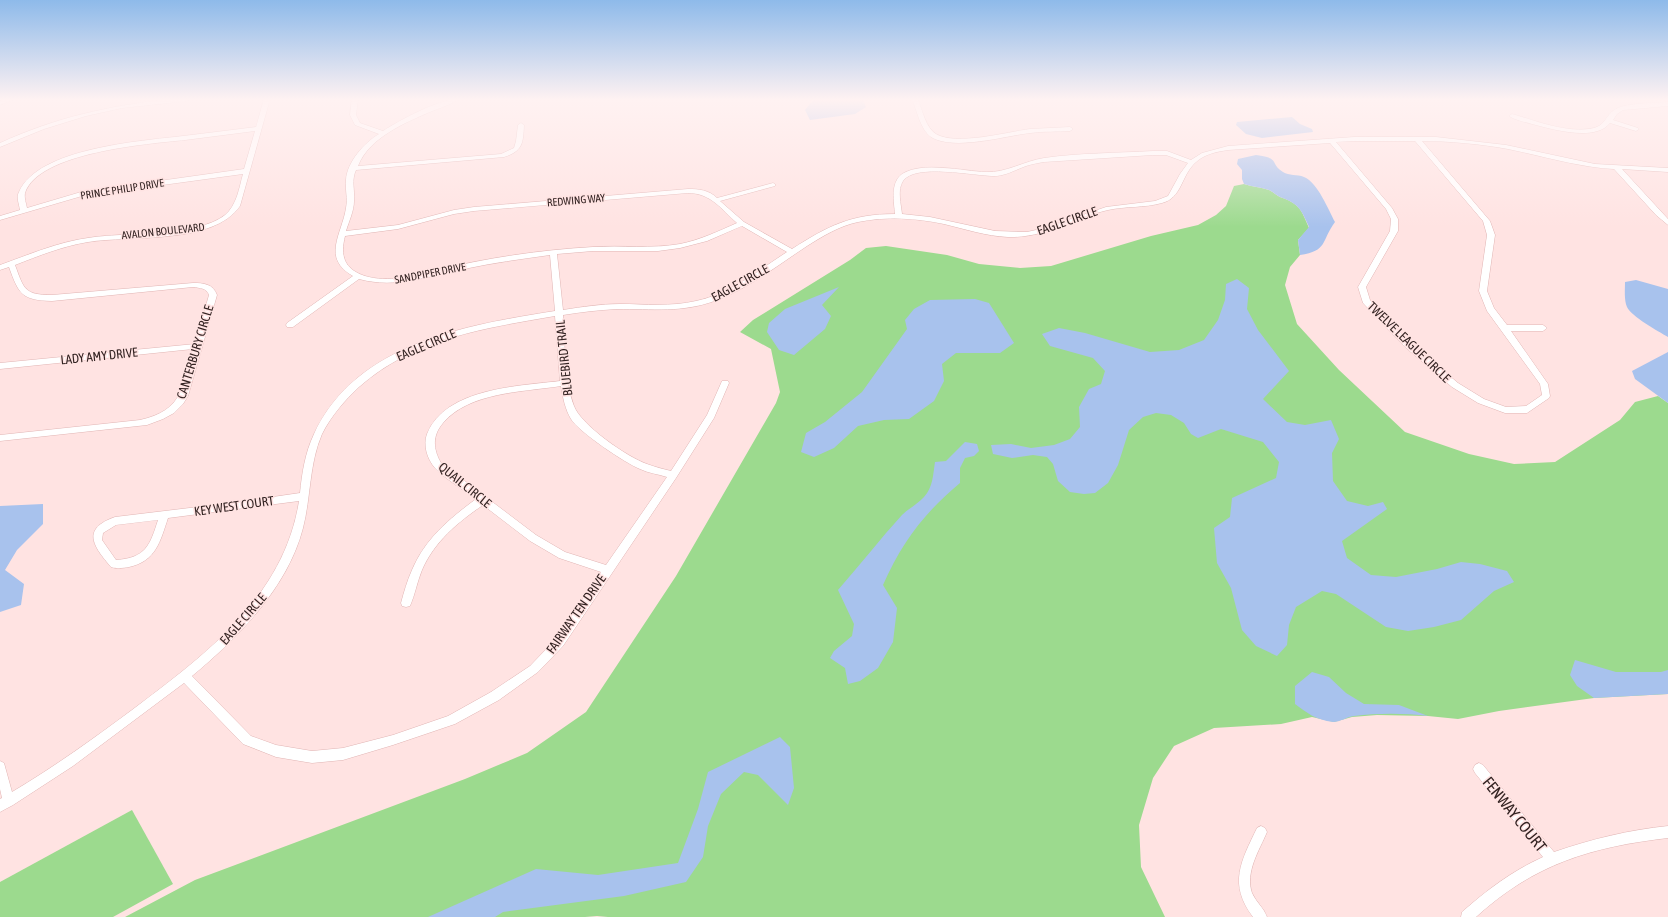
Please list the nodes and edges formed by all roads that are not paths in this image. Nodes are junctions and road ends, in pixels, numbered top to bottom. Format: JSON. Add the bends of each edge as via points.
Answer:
{"nodes":[{"id":1,"x":154,"y":142,"type":"edge"},
{"id":2,"x":255,"y":142,"type":"edge"},
{"id":3,"x":374,"y":142,"type":"edge"},
{"id":4,"x":519,"y":142,"type":"edge"},
{"id":5,"x":1308,"y":142,"type":"edge"},
{"id":6,"x":1333,"y":142,"type":"edge"},
{"id":7,"x":1419,"y":142,"type":"edge"},
{"id":8,"x":1460,"y":142,"type":"edge"},
{"id":9,"x":1191,"y":162,"type":"junction"},
{"id":10,"x":353,"y":168,"type":"junction"},
{"id":11,"x":1617,"y":168,"type":"junction"},
{"id":12,"x":1668,"y":170,"type":"edge"},
{"id":13,"x":247,"y":171,"type":"junction"},
{"id":14,"x":773,"y":185,"type":"dead end"},
{"id":15,"x":716,"y":200,"type":"junction"},
{"id":16,"x":24,"y":210,"type":"junction"},
{"id":17,"x":899,"y":217,"type":"junction"},
{"id":18,"x":0,"y":218,"type":"edge"},
{"id":19,"x":742,"y":223,"type":"junction"},
{"id":20,"x":1668,"y":223,"type":"edge"},
{"id":21,"x":342,"y":234,"type":"junction"},
{"id":22,"x":792,"y":252,"type":"junction"},
{"id":23,"x":553,"y":253,"type":"junction"},
{"id":24,"x":11,"y":264,"type":"junction"},
{"id":25,"x":0,"y":268,"type":"edge"},
{"id":26,"x":358,"y":276,"type":"junction"},
{"id":27,"x":559,"y":313,"type":"junction"},
{"id":28,"x":290,"y":325,"type":"dead end"},
{"id":29,"x":1505,"y":328,"type":"junction"},
{"id":30,"x":1543,"y":328,"type":"dead end"},
{"id":31,"x":198,"y":346,"type":"junction"},
{"id":32,"x":0,"y":366,"type":"edge"},
{"id":33,"x":725,"y":383,"type":"dead end"},
{"id":34,"x":564,"y":384,"type":"junction"},
{"id":35,"x":0,"y":438,"type":"edge"},
{"id":36,"x":673,"y":476,"type":"junction"},
{"id":37,"x":304,"y":496,"type":"junction"},
{"id":38,"x":482,"y":500,"type":"junction"},
{"id":39,"x":164,"y":515,"type":"junction"},
{"id":40,"x":607,"y":570,"type":"junction"},
{"id":41,"x":406,"y":603,"type":"dead end"},
{"id":42,"x":185,"y":676,"type":"junction"},
{"id":43,"x":0,"y":767,"type":"edge"},
{"id":44,"x":1479,"y":769,"type":"dead end"},
{"id":45,"x":4,"y":803,"type":"edge"},
{"id":46,"x":1261,"y":832,"type":"dead end"},
{"id":47,"x":1668,"y":832,"type":"edge"},
{"id":48,"x":1552,"y":859,"type":"junction"},
{"id":49,"x":1261,"y":917,"type":"edge"},
{"id":50,"x":1467,"y":917,"type":"edge"}],
"edges":[{"from":1,"to":16,"type":"street","via":[[111,147],[76,155],[55,164],[42,171],[26,186],[22,193]]},
{"from":2,"to":13,"type":"street","name":"AVALON BOULEVARD"},
{"from":3,"to":10,"type":"street","name":"SANDPIPER DRIVE"},
{"from":4,"to":10,"type":"street","via":[[516,151],[502,156]]},
{"from":5,"to":9,"type":"street","via":[[1228,148]]},
{"from":6,"to":29,"type":"street","name":"TWELVE LEAGUE CIRCLE","via":[[1389,208],[1396,224],[1362,287],[1366,301],[1436,372],[1460,389],[1477,400],[1499,408],[1531,410],[1546,396],[1544,384]]},
{"from":7,"to":29,"type":"street","name":"TWELVE LEAGUE CIRCLE","via":[[1486,221],[1491,235],[1483,291],[1490,309]]},
{"from":8,"to":11,"type":"street"},
{"from":9,"to":17,"type":"street","name":"EAGLE CIRCLE","via":[[1168,199],[1096,210],[1042,231],[1027,234],[1000,234],[931,220]]},
{"from":9,"to":17,"type":"street","via":[[1167,153],[1153,153],[1044,160],[996,174],[937,170],[914,172],[904,175],[900,180]]},
{"from":10,"to":21,"type":"street","name":"SANDPIPER DRIVE","via":[[349,184],[350,203]]},
{"from":11,"to":12,"type":"street"},
{"from":11,"to":20,"type":"street"},
{"from":13,"to":16,"type":"street","name":"PRINCE PHILIP DRIVE","via":[[81,194]]},
{"from":13,"to":24,"type":"street","name":"AVALON BOULEVARD","via":[[237,206],[225,220],[188,231],[87,240]]},
{"from":14,"to":15,"type":"street"},
{"from":15,"to":19,"type":"street","name":"REDWING WAY"},
{"from":15,"to":21,"type":"street","name":"REDWING WAY","via":[[706,193],[688,190],[482,208],[454,212],[398,227]]},
{"from":16,"to":18,"type":"street","name":"PRINCE PHILIP DRIVE"},
{"from":17,"to":22,"type":"street","name":"EAGLE CIRCLE","via":[[861,218],[839,224]]},
{"from":19,"to":22,"type":"street","name":"REDWING WAY"},
{"from":19,"to":23,"type":"street","name":"SANDPIPER DRIVE","via":[[710,238],[678,247],[604,248]]},
{"from":21,"to":26,"type":"street","name":"SANDPIPER DRIVE","via":[[338,256],[348,270]]},
{"from":22,"to":27,"type":"street","name":"EAGLE CIRCLE","via":[[729,291],[698,303],[664,308],[607,307]]},
{"from":23,"to":26,"type":"street","name":"SANDPIPER DRIVE","via":[[466,266],[405,280],[373,280]]},
{"from":23,"to":27,"type":"street","name":"BLUEBIRD TRAIL"},
{"from":24,"to":25,"type":"street","name":"AVALON BOULEVARD"},
{"from":24,"to":31,"type":"street","name":"CANTERBURY CIRCLE","via":[[22,290],[35,298],[193,285],[208,287],[213,295]]},
{"from":26,"to":28,"type":"street"},
{"from":27,"to":34,"type":"street","name":"BLUEBIRD TRAIL"},
{"from":27,"to":37,"type":"street","name":"EAGLE CIRCLE","via":[[460,330],[415,347],[382,365],[349,392],[326,421],[313,449]]},
{"from":29,"to":30,"type":"street"},
{"from":31,"to":32,"type":"street","name":"LADY AMY DRIVE"},
{"from":31,"to":35,"type":"street","name":"CANTERBURY CIRCLE","via":[[184,396],[179,405],[162,416],[140,422]]},
{"from":33,"to":36,"type":"street","name":"FAIRWAY TEN DRIVE","via":[[711,416]]},
{"from":34,"to":36,"type":"street","name":"BLUEBIRD TRAIL","via":[[575,418],[592,434],[626,458]]},
{"from":34,"to":38,"type":"street","name":"QUAIL CIRCLE","via":[[488,394],[460,404],[441,417],[429,440],[430,452],[438,465]]},
{"from":36,"to":40,"type":"street","name":"FAIRWAY TEN DRIVE"},
{"from":37,"to":39,"type":"street","name":"KEY WEST COURT"},
{"from":37,"to":42,"type":"street","name":"EAGLE CIRCLE","via":[[294,543],[272,585],[240,626]]},
{"from":38,"to":40,"type":"street","name":"QUAIL CIRCLE","via":[[533,538],[562,555]]},
{"from":38,"to":41,"type":"street","via":[[451,523],[432,543],[418,566]]},
{"from":39,"to":39,"type":"street","name":"KEY WEST COURT","via":[[106,524],[99,530],[99,546],[114,564],[127,565],[138,562],[148,555],[154,546]]},
{"from":40,"to":42,"type":"street","name":"FAIRWAY TEN DRIVE","via":[[559,643],[534,669],[495,696],[451,720],[343,754],[312,757],[276,751],[247,740]]},
{"from":42,"to":45,"type":"street","name":"EAGLE CIRCLE","via":[[61,768]]},
{"from":43,"to":45,"type":"street"},
{"from":44,"to":48,"type":"street","name":"FENWAY COURT"},
{"from":46,"to":49,"type":"street","via":[[1245,868],[1243,880],[1247,896]]},
{"from":47,"to":48,"type":"street","via":[[1606,842]]},
{"from":48,"to":50,"type":"street","via":[[1495,892]]}]}
